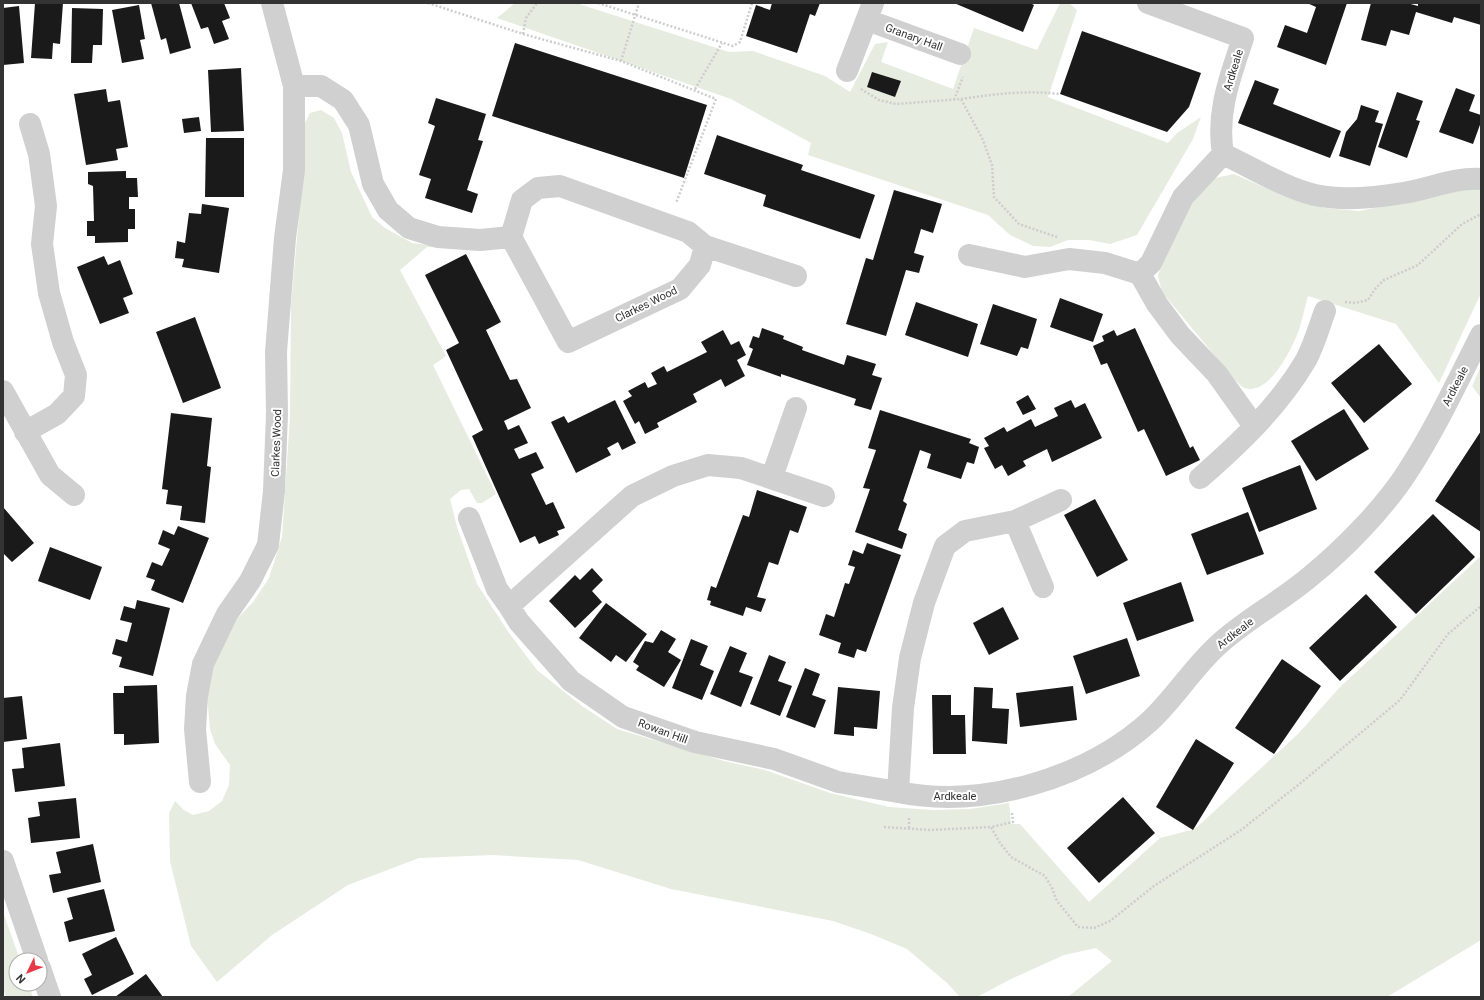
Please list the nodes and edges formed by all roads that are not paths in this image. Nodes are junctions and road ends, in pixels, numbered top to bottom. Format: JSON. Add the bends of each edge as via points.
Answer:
{"nodes":[{"id":1,"x":272,"y":3,"type":"edge"},
{"id":2,"x":1148,"y":3,"type":"edge"},
{"id":3,"x":870,"y":12,"type":"edge"},
{"id":4,"x":960,"y":54,"type":"dead end"},
{"id":5,"x":847,"y":71,"type":"road end"},
{"id":6,"x":294,"y":86,"type":"junction"},
{"id":7,"x":30,"y":124,"type":"dead end"},
{"id":8,"x":1223,"y":154,"type":"junction"},
{"id":9,"x":1481,"y":179,"type":"edge"},
{"id":10,"x":511,"y":237,"type":"junction"},
{"id":11,"x":705,"y":246,"type":"junction"},
{"id":12,"x":969,"y":255,"type":"dead end"},
{"id":13,"x":1140,"y":274,"type":"junction"},
{"id":14,"x":796,"y":276,"type":"dead end"},
{"id":15,"x":1325,"y":311,"type":"road end"},
{"id":16,"x":1481,"y":336,"type":"edge"},
{"id":17,"x":3,"y":391,"type":"edge"},
{"id":18,"x":796,"y":408,"type":"dead end"},
{"id":19,"x":1254,"y":426,"type":"junction"},
{"id":20,"x":25,"y":432,"type":"junction"},
{"id":21,"x":772,"y":477,"type":"junction"},
{"id":22,"x":1200,"y":478,"type":"dead end"},
{"id":23,"x":74,"y":495,"type":"dead end"},
{"id":24,"x":824,"y":496,"type":"dead end"},
{"id":25,"x":1061,"y":500,"type":"dead end"},
{"id":26,"x":469,"y":518,"type":"dead end"},
{"id":27,"x":1015,"y":521,"type":"junction"},
{"id":28,"x":1043,"y":587,"type":"dead end"},
{"id":29,"x":509,"y":606,"type":"junction"},
{"id":30,"x":200,"y":782,"type":"dead end"},
{"id":31,"x":898,"y":792,"type":"junction"},
{"id":32,"x":3,"y":860,"type":"edge"},
{"id":33,"x":34,"y":952,"type":"edge"}],
"edges":[{"from":1,"to":6,"type":"street","name":"Clarkes Wood"},
{"from":2,"to":8,"type":"street","name":"Ardkeale","via":[[1243,38],[1222,104],[1220,134]]},
{"from":3,"to":4,"type":"street","name":"Granary Hall"},
{"from":3,"to":5,"type":"street","name":"Granary Hall"},
{"from":6,"to":10,"type":"street","via":[[321,86],[343,100],[359,125],[373,184],[388,210],[409,228],[438,237],[480,240]]},
{"from":6,"to":30,"type":"street","name":"Clarkes Wood","via":[[294,170],[285,238],[276,352],[274,491],[268,545],[250,581],[227,614],[203,664],[197,696],[195,729]]},
{"from":7,"to":20,"type":"street","via":[[39,154],[46,206],[42,244],[48,293],[76,375],[74,396],[58,414]]},
{"from":8,"to":9,"type":"street","via":[[1314,194],[1354,199],[1404,193],[1469,178]]},
{"from":8,"to":13,"type":"street","via":[[1183,197],[1151,263]]},
{"from":10,"to":11,"type":"street","via":[[522,200],[538,188],[560,186],[688,232]]},
{"from":10,"to":11,"type":"street","name":"Clarkes Wood","via":[[568,342],[680,288],[700,265]]},
{"from":11,"to":14,"type":"street"},
{"from":12,"to":13,"type":"street","via":[[1025,268],[1069,259],[1104,262]]},
{"from":13,"to":19,"type":"street","via":[[1157,304],[1180,335],[1216,374]]},
{"from":15,"to":19,"type":"street","via":[[1307,359],[1283,395]]},
{"from":16,"to":31,"type":"street","name":"Ardkeale","via":[[1433,430],[1405,476],[1382,504],[1346,544],[1312,576],[1218,645],[1149,722],[1114,748],[1072,771],[1033,784],[984,795],[937,796]]},
{"from":17,"to":20,"type":"street"},
{"from":18,"to":21,"type":"street"},
{"from":19,"to":22,"type":"street"},
{"from":20,"to":23,"type":"street","via":[[50,475]]},
{"from":21,"to":24,"type":"street"},
{"from":21,"to":29,"type":"street","via":[[741,468],[708,465],[673,476],[632,496]]},
{"from":25,"to":27,"type":"street"},
{"from":26,"to":29,"type":"street","name":"Rowan Hill","via":[[494,582]]},
{"from":27,"to":28,"type":"street"},
{"from":27,"to":31,"type":"street","via":[[965,531],[945,546],[924,603],[910,658],[903,708]]},
{"from":29,"to":31,"type":"street","name":"Rowan Hill","via":[[519,622],[571,681],[623,717],[695,742],[774,759],[838,782]]},
{"from":32,"to":33,"type":"street"}]}
